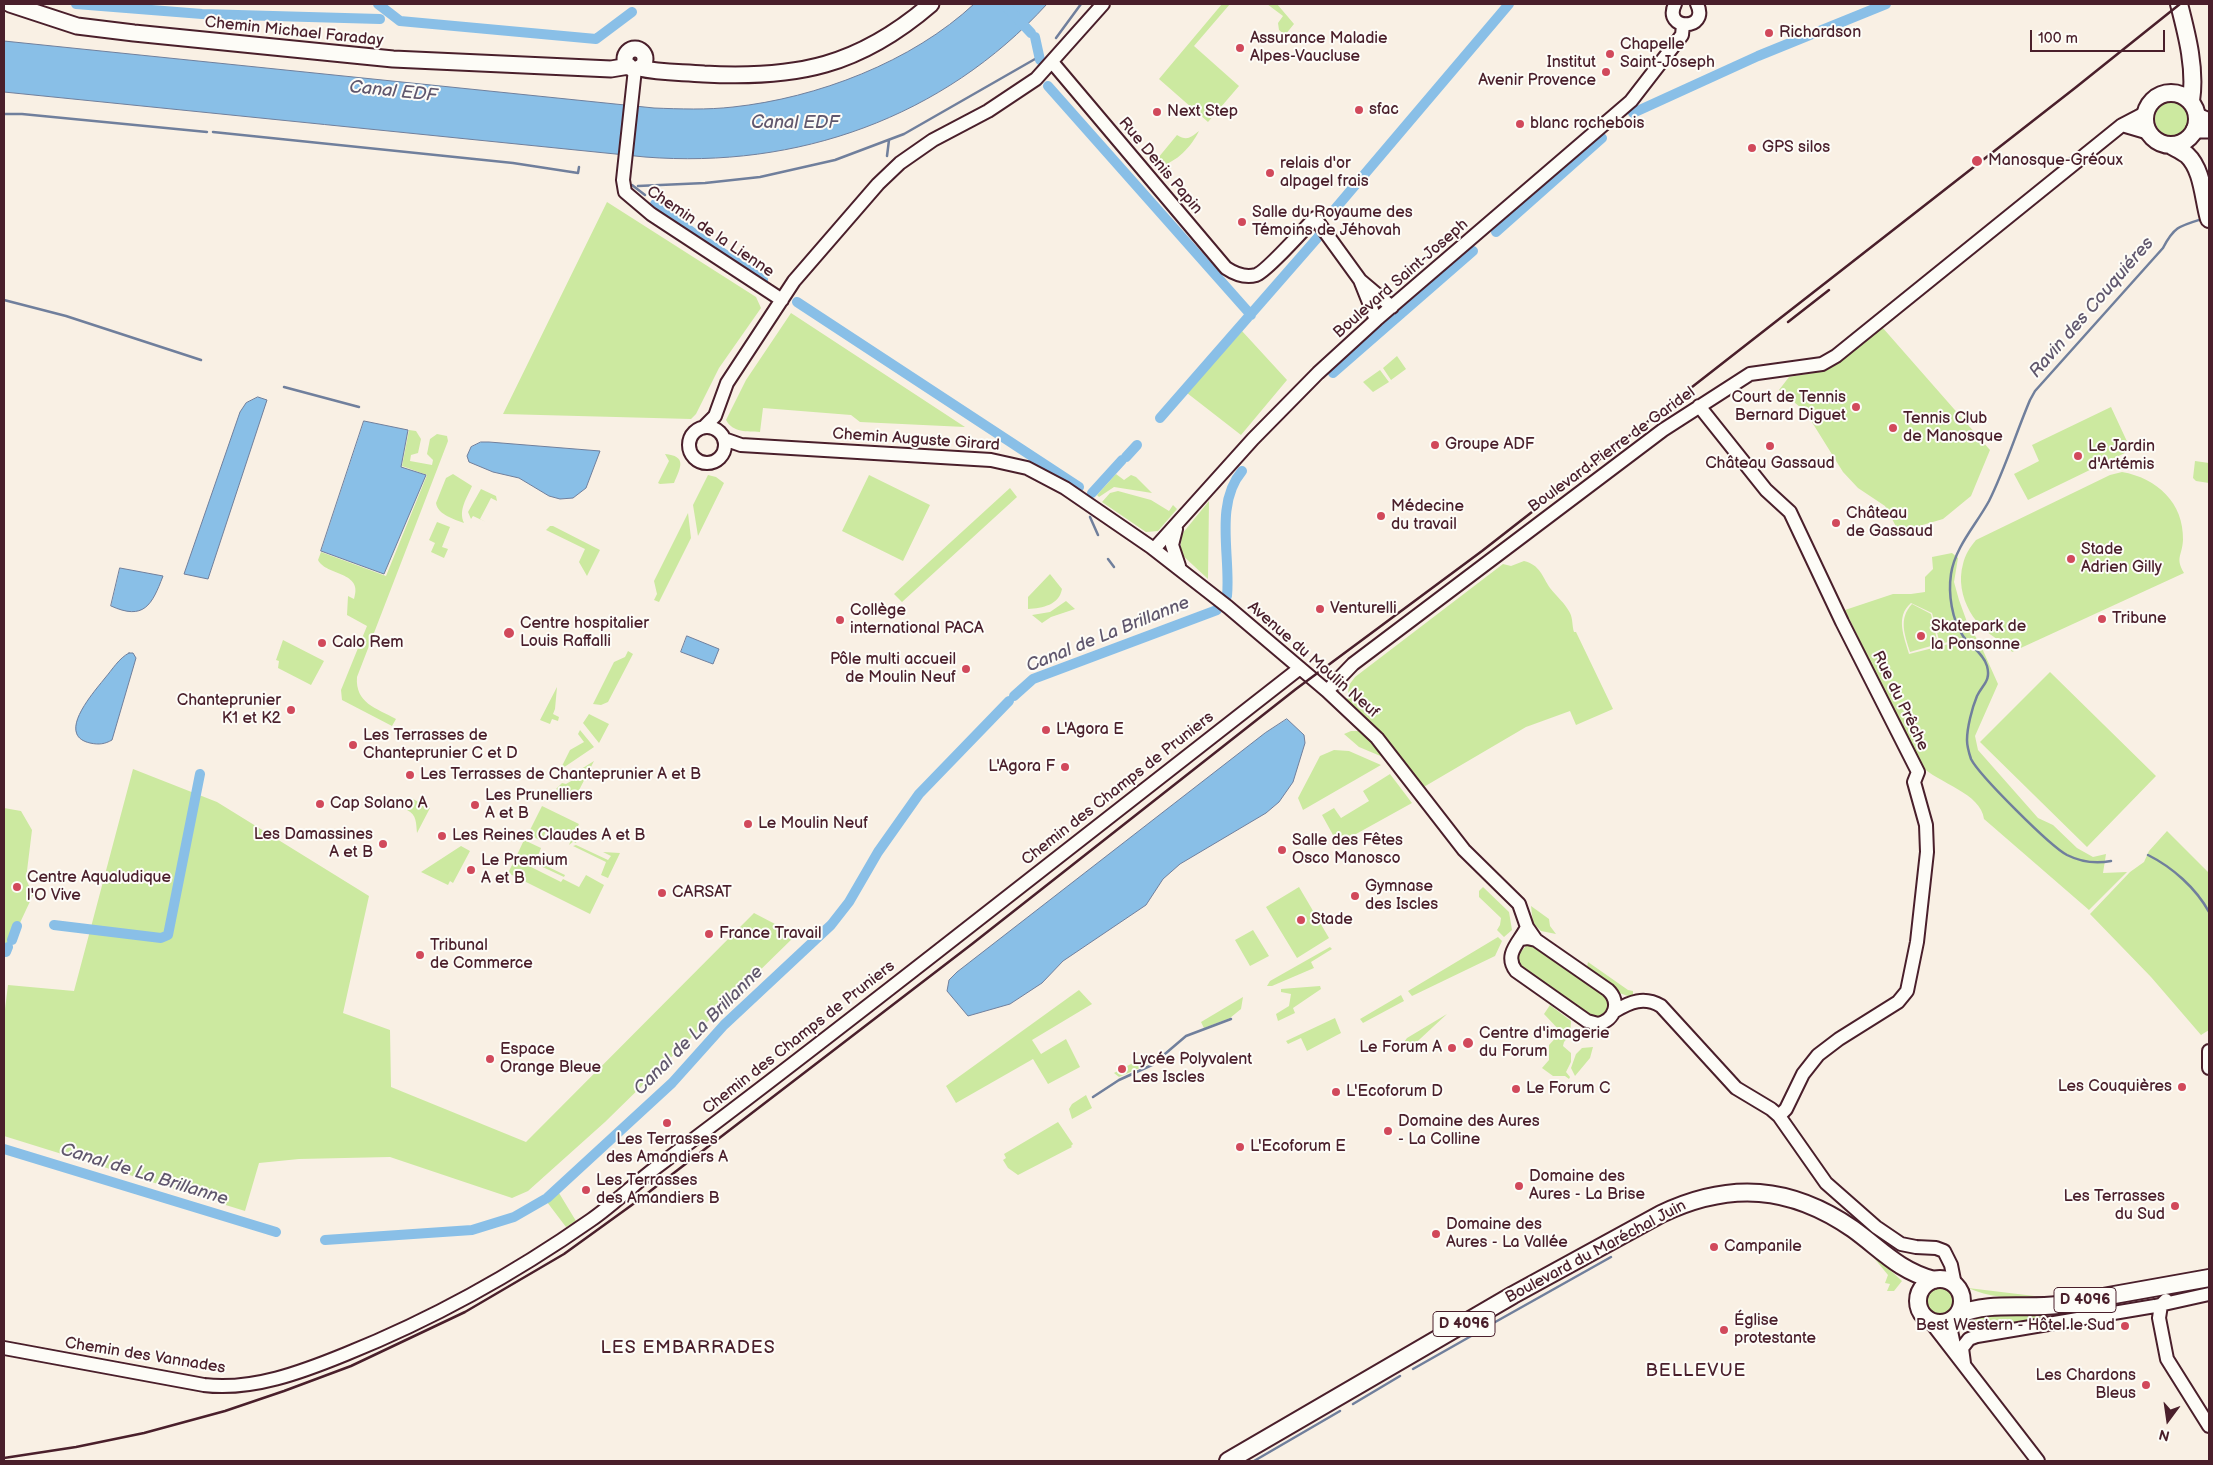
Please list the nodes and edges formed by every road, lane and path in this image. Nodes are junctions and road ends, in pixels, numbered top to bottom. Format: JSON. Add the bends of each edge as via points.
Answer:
{"nodes":[{"id":1,"x":10,"y":4,"type":"edge"},
{"id":2,"x":931,"y":4,"type":"edge"},
{"id":3,"x":1103,"y":4,"type":"edge"},
{"id":4,"x":1675,"y":4,"type":"edge"},
{"id":5,"x":1700,"y":4,"type":"edge"},
{"id":6,"x":2179,"y":4,"type":"edge"},
{"id":7,"x":1683,"y":25,"type":"junction"},
{"id":8,"x":2189,"y":58,"type":"junction"},
{"id":9,"x":1052,"y":62,"type":"junction"},
{"id":10,"x":635,"y":66,"type":"junction"},
{"id":11,"x":2171,"y":92,"type":"junction"},
{"id":12,"x":2145,"y":113,"type":"junction"},
{"id":13,"x":2199,"y":122,"type":"edge"},
{"id":14,"x":2122,"y":125,"type":"junction"},
{"id":15,"x":2149,"y":133,"type":"junction"},
{"id":16,"x":2170,"y":145,"type":"junction"},
{"id":17,"x":2209,"y":194,"type":"edge"},
{"id":18,"x":2209,"y":219,"type":"edge"},
{"id":19,"x":1360,"y":280,"type":"junction"},
{"id":20,"x":782,"y":300,"type":"junction"},
{"id":21,"x":1392,"y":307,"type":"junction"},
{"id":22,"x":1376,"y":320,"type":"junction"},
{"id":23,"x":1699,"y":406,"type":"junction"},
{"id":24,"x":715,"y":416,"type":"junction"},
{"id":25,"x":704,"y":427,"type":"junction"},
{"id":26,"x":721,"y":435,"type":"junction"},
{"id":27,"x":741,"y":445,"type":"junction"},
{"id":28,"x":723,"y":452,"type":"junction"},
{"id":29,"x":1178,"y":524,"type":"junction"},
{"id":30,"x":1172,"y":540,"type":"junction"},
{"id":31,"x":1154,"y":549,"type":"junction"},
{"id":32,"x":1182,"y":571,"type":"junction"},
{"id":33,"x":1300,"y":668,"type":"junction"},
{"id":34,"x":1327,"y":691,"type":"junction"},
{"id":35,"x":1527,"y":927,"type":"junction"},
{"id":36,"x":1521,"y":939,"type":"junction"},
{"id":37,"x":1536,"y":940,"type":"junction"},
{"id":38,"x":1612,"y":994,"type":"junction"},
{"id":39,"x":1632,"y":1001,"type":"junction"},
{"id":40,"x":1615,"y":1010,"type":"junction"},
{"id":41,"x":2209,"y":1051,"type":"edge"},
{"id":42,"x":2209,"y":1068,"type":"edge"},
{"id":43,"x":1779,"y":1116,"type":"junction"},
{"id":44,"x":1949,"y":1258,"type":"junction"},
{"id":45,"x":1895,"y":1264,"type":"junction"},
{"id":46,"x":2209,"y":1278,"type":"edge"},
{"id":47,"x":1936,"y":1279,"type":"junction"},
{"id":48,"x":1957,"y":1288,"type":"junction"},
{"id":49,"x":2209,"y":1293,"type":"edge"},
{"id":50,"x":1918,"y":1296,"type":"junction"},
{"id":51,"x":2002,"y":1306,"type":"junction"},
{"id":52,"x":2022,"y":1307,"type":"junction"},
{"id":53,"x":2160,"y":1309,"type":"junction"},
{"id":54,"x":2113,"y":1312,"type":"junction"},
{"id":55,"x":1955,"y":1317,"type":"junction"},
{"id":56,"x":1930,"y":1321,"type":"junction"},
{"id":57,"x":4,"y":1348,"type":"edge"},
{"id":58,"x":1955,"y":1352,"type":"junction"},
{"id":59,"x":1964,"y":1363,"type":"junction"},
{"id":60,"x":282,"y":1376,"type":"joint"},
{"id":61,"x":2208,"y":1423,"type":"edge"},
{"id":62,"x":1228,"y":1461,"type":"edge"},
{"id":63,"x":2038,"y":1461,"type":"edge"}],
"edges":[{"from":1,"to":10,"type":"main road","name":"Chemin Michael Faraday","via":[[78,26],[393,59]]},
{"from":2,"to":10,"type":"main road","via":[[873,46],[813,68],[759,76],[658,72]]},
{"from":3,"to":9,"type":"street"},
{"from":4,"to":7,"type":"street","via":[[1672,10],[1674,18]]},
{"from":5,"to":7,"type":"street","via":[[1697,20]]},
{"from":6,"to":8,"type":"main road"},
{"from":7,"to":21,"type":"street","name":"Boulevard Saint-Joseph","via":[[1682,35],[1631,101]]},
{"from":8,"to":11,"type":"main road","via":[[2182,80]]},
{"from":8,"to":13,"type":"main road"},
{"from":9,"to":19,"type":"street","name":"Rue Denis Papin","via":[[1226,268],[1253,276],[1265,270],[1315,218]]},
{"from":9,"to":20,"type":"street","via":[[1010,98],[932,140],[900,163],[810,260]]},
{"from":10,"to":20,"type":"street","name":"Chemin de la Lienne","via":[[623,180],[627,194],[651,214]]},
{"from":11,"to":12,"type":"main road","via":[[2153,99]]},
{"from":11,"to":13,"type":"main road","via":[[2183,95]]},
{"from":12,"to":14,"type":"street","name":"Boulevard Pierre de Garidel"},
{"from":12,"to":15,"type":"main road"},
{"from":13,"to":16,"type":"main road","via":[[2185,141]]},
{"from":13,"to":17,"type":"main road","via":[[2192,144],[2203,166]]},
{"from":14,"to":15,"type":"street"},
{"from":14,"to":23,"type":"street","name":"Boulevard Pierre de Garidel","via":[[1831,360],[1750,374]]},
{"from":15,"to":16,"type":"main road"},
{"from":16,"to":18,"type":"main road","via":[[2187,156],[2195,166]]},
{"from":19,"to":21,"type":"street"},
{"from":19,"to":22,"type":"street"},
{"from":20,"to":24,"type":"street","via":[[727,383]]},
{"from":21,"to":22,"type":"street","name":"Boulevard Saint-Joseph"},
{"from":22,"to":29,"type":"street","name":"Boulevard Saint-Joseph","via":[[1318,373]]},
{"from":23,"to":34,"type":"street","name":"Boulevard Pierre de Garidel","via":[[1353,664]]},
{"from":23,"to":43,"type":"street","name":"Rue du Prêche","via":[[1766,490],[1790,512],[1918,772],[1914,782],[1927,833],[1927,856],[1907,991],[1898,1002],[1818,1055],[1802,1074],[1786,1109]]},
{"from":24,"to":25,"type":"street"},
{"from":24,"to":26,"type":"street"},
{"from":25,"to":26,"type":"street"},
{"from":25,"to":28,"type":"street","via":[[691,435],[688,444],[691,454],[698,461],[707,463],[717,460]]},
{"from":26,"to":27,"type":"street","name":"Chemin Auguste Girard"},
{"from":26,"to":28,"type":"street"},
{"from":27,"to":28,"type":"street","name":"Chemin Auguste Girard"},
{"from":27,"to":31,"type":"street","name":"Chemin Auguste Girard","via":[[985,459],[1017,465],[1065,488]]},
{"from":29,"to":30,"type":"street"},
{"from":29,"to":31,"type":"street","name":"Boulevard Saint-Joseph"},
{"from":30,"to":31,"type":"street"},
{"from":30,"to":32,"type":"street","via":[[1172,551]]},
{"from":31,"to":32,"type":"street","name":"Avenue du Moulin Neuf"},
{"from":32,"to":33,"type":"street","name":"Avenue du Moulin Neuf"},
{"from":33,"to":34,"type":"street","name":"Avenue du Moulin Neuf"},
{"from":33,"to":60,"type":"street","name":"Chemin des Champs de Pruniers","via":[[594,1218],[536,1257],[446,1310],[372,1344]]},
{"from":34,"to":35,"type":"street","name":"Avenue du Moulin Neuf","via":[[1377,738],[1464,850],[1519,904]]},
{"from":35,"to":36,"type":"street"},
{"from":35,"to":37,"type":"street","name":"Avenue du Moulin Neuf"},
{"from":36,"to":37,"type":"street"},
{"from":36,"to":40,"type":"street","via":[[1510,958],[1513,967],[1525,978],[1592,1023],[1607,1021]]},
{"from":37,"to":38,"type":"street"},
{"from":38,"to":39,"type":"street"},
{"from":38,"to":40,"type":"street"},
{"from":39,"to":40,"type":"street"},
{"from":39,"to":43,"type":"street","via":[[1647,1001],[1661,1006],[1736,1088]]},
{"from":41,"to":42,"type":"street"},
{"from":43,"to":44,"type":"street","via":[[1826,1183],[1876,1227],[1901,1244],[1936,1248]]},
{"from":44,"to":47,"type":"street","via":[[1947,1270]]},
{"from":44,"to":48,"type":"street"},
{"from":45,"to":47,"type":"main road","name":"Boulevard du Maréchal Juin","number":"D 4096"},
{"from":45,"to":50,"type":"main road","name":"Boulevard du Maréchal Juin","number":"D 4096"},
{"from":45,"to":62,"type":"main road","name":"Boulevard du Maréchal Juin","number":"D 4096","via":[[1853,1230],[1792,1198],[1742,1192],[1681,1204],[1522,1291]]},
{"from":46,"to":52,"type":"main road","number":"D 4096","via":[[2058,1304]]},
{"from":47,"to":48,"type":"main road"},
{"from":47,"to":50,"type":"main road","via":[[1924,1286]]},
{"from":48,"to":51,"type":"main road","number":"D 4096"},
{"from":48,"to":55,"type":"main road","via":[[1962,1303]]},
{"from":49,"to":53,"type":"street","via":[[2198,1291],[2172,1297],[2166,1299]]},
{"from":50,"to":56,"type":"main road","via":[[1920,1311]]},
{"from":51,"to":52,"type":"main road","number":"D 4096"},
{"from":51,"to":55,"type":"main road","number":"D 4096","via":[[1976,1308]]},
{"from":52,"to":54,"type":"street","via":[[2061,1314]]},
{"from":53,"to":54,"type":"street"},
{"from":53,"to":61,"type":"street","via":[[2170,1365]]},
{"from":54,"to":59,"type":"street","via":[[1973,1337],[1962,1348]]},
{"from":55,"to":56,"type":"main road","via":[[1942,1323]]},
{"from":55,"to":58,"type":"street","via":[[1951,1336]]},
{"from":56,"to":58,"type":"street"},
{"from":57,"to":60,"type":"street","name":"Chemin des Vannades","via":[[212,1386]]},
{"from":58,"to":59,"type":"street"},
{"from":59,"to":63,"type":"street"}]}
